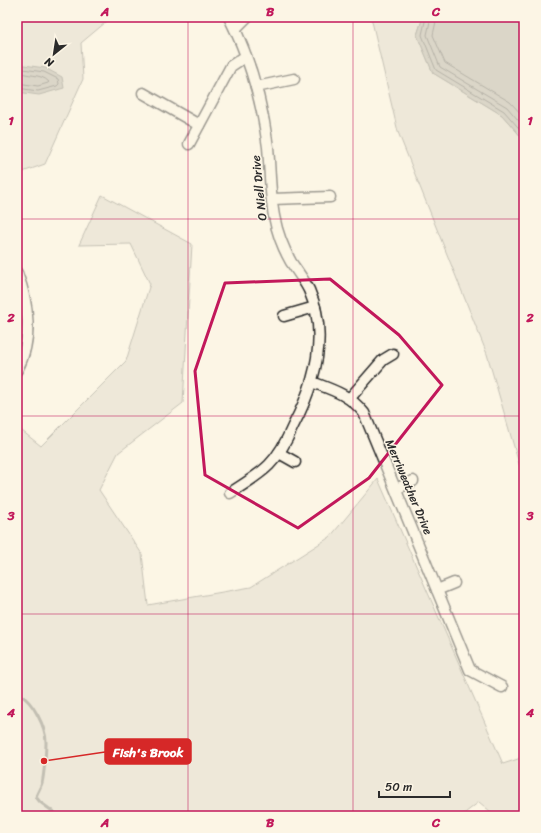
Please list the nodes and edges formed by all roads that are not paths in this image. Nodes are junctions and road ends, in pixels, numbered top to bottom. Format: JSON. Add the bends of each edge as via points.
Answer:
{"nodes":[{"id":1,"x":229,"y":17,"type":"edge"},
{"id":2,"x":247,"y":17,"type":"edge"},
{"id":3,"x":235,"y":29,"type":"junction"},
{"id":4,"x":246,"y":56,"type":"junction"},
{"id":5,"x":294,"y":79,"type":"dead end"},
{"id":6,"x":256,"y":87,"type":"junction"},
{"id":7,"x":143,"y":93,"type":"dead end"},
{"id":8,"x":199,"y":125,"type":"junction"},
{"id":9,"x":189,"y":144,"type":"dead end"},
{"id":10,"x":330,"y":197,"type":"dead end"},
{"id":11,"x":272,"y":199,"type":"junction"},
{"id":12,"x":17,"y":273,"type":"edge"},
{"id":13,"x":315,"y":307,"type":"junction"},
{"id":14,"x":284,"y":316,"type":"dead end"},
{"id":15,"x":393,"y":354,"type":"dead end"},
{"id":16,"x":17,"y":370,"type":"edge"},
{"id":17,"x":312,"y":382,"type":"junction"},
{"id":18,"x":350,"y":398,"type":"junction"},
{"id":19,"x":279,"y":453,"type":"junction"},
{"id":20,"x":295,"y":462,"type":"dead end"},
{"id":21,"x":413,"y":481,"type":"dead end"},
{"id":22,"x":396,"y":489,"type":"junction"},
{"id":23,"x":230,"y":493,"type":"dead end"},
{"id":24,"x":454,"y":583,"type":"dead end"},
{"id":25,"x":438,"y":590,"type":"junction"},
{"id":26,"x":502,"y":687,"type":"dead end"}],
"edges":[{"from":1,"to":3,"type":"street","name":"O Niell Drive"},
{"from":2,"to":3,"type":"street"},
{"from":3,"to":4,"type":"street","name":"O Niell Drive"},
{"from":4,"to":6,"type":"street","name":"O Niell Drive"},
{"from":4,"to":8,"type":"street","via":[[231,66]]},
{"from":5,"to":6,"type":"street"},
{"from":6,"to":11,"type":"street","name":"O Niell Drive","via":[[268,147]]},
{"from":7,"to":8,"type":"street"},
{"from":8,"to":9,"type":"street"},
{"from":10,"to":11,"type":"street"},
{"from":11,"to":13,"type":"street","name":"O Niell Drive","via":[[274,216],[283,245],[309,289]]},
{"from":12,"to":16,"type":"street","via":[[26,303],[28,322],[24,354]]},
{"from":13,"to":14,"type":"street"},
{"from":13,"to":17,"type":"street","name":"O Niell Drive","via":[[319,344]]},
{"from":15,"to":18,"type":"street","via":[[383,360]]},
{"from":17,"to":18,"type":"street"},
{"from":17,"to":19,"type":"street","name":"O Niell Drive","via":[[301,411]]},
{"from":18,"to":22,"type":"street","name":"Merriweather Drive","via":[[364,413]]},
{"from":19,"to":20,"type":"street"},
{"from":19,"to":23,"type":"street","name":"O Niell Drive","via":[[259,474]]},
{"from":21,"to":22,"type":"street"},
{"from":22,"to":25,"type":"street","name":"Merriweather Drive"},
{"from":24,"to":25,"type":"street"},
{"from":25,"to":26,"type":"street","name":"Merriweather Drive","via":[[470,670]]}]}
